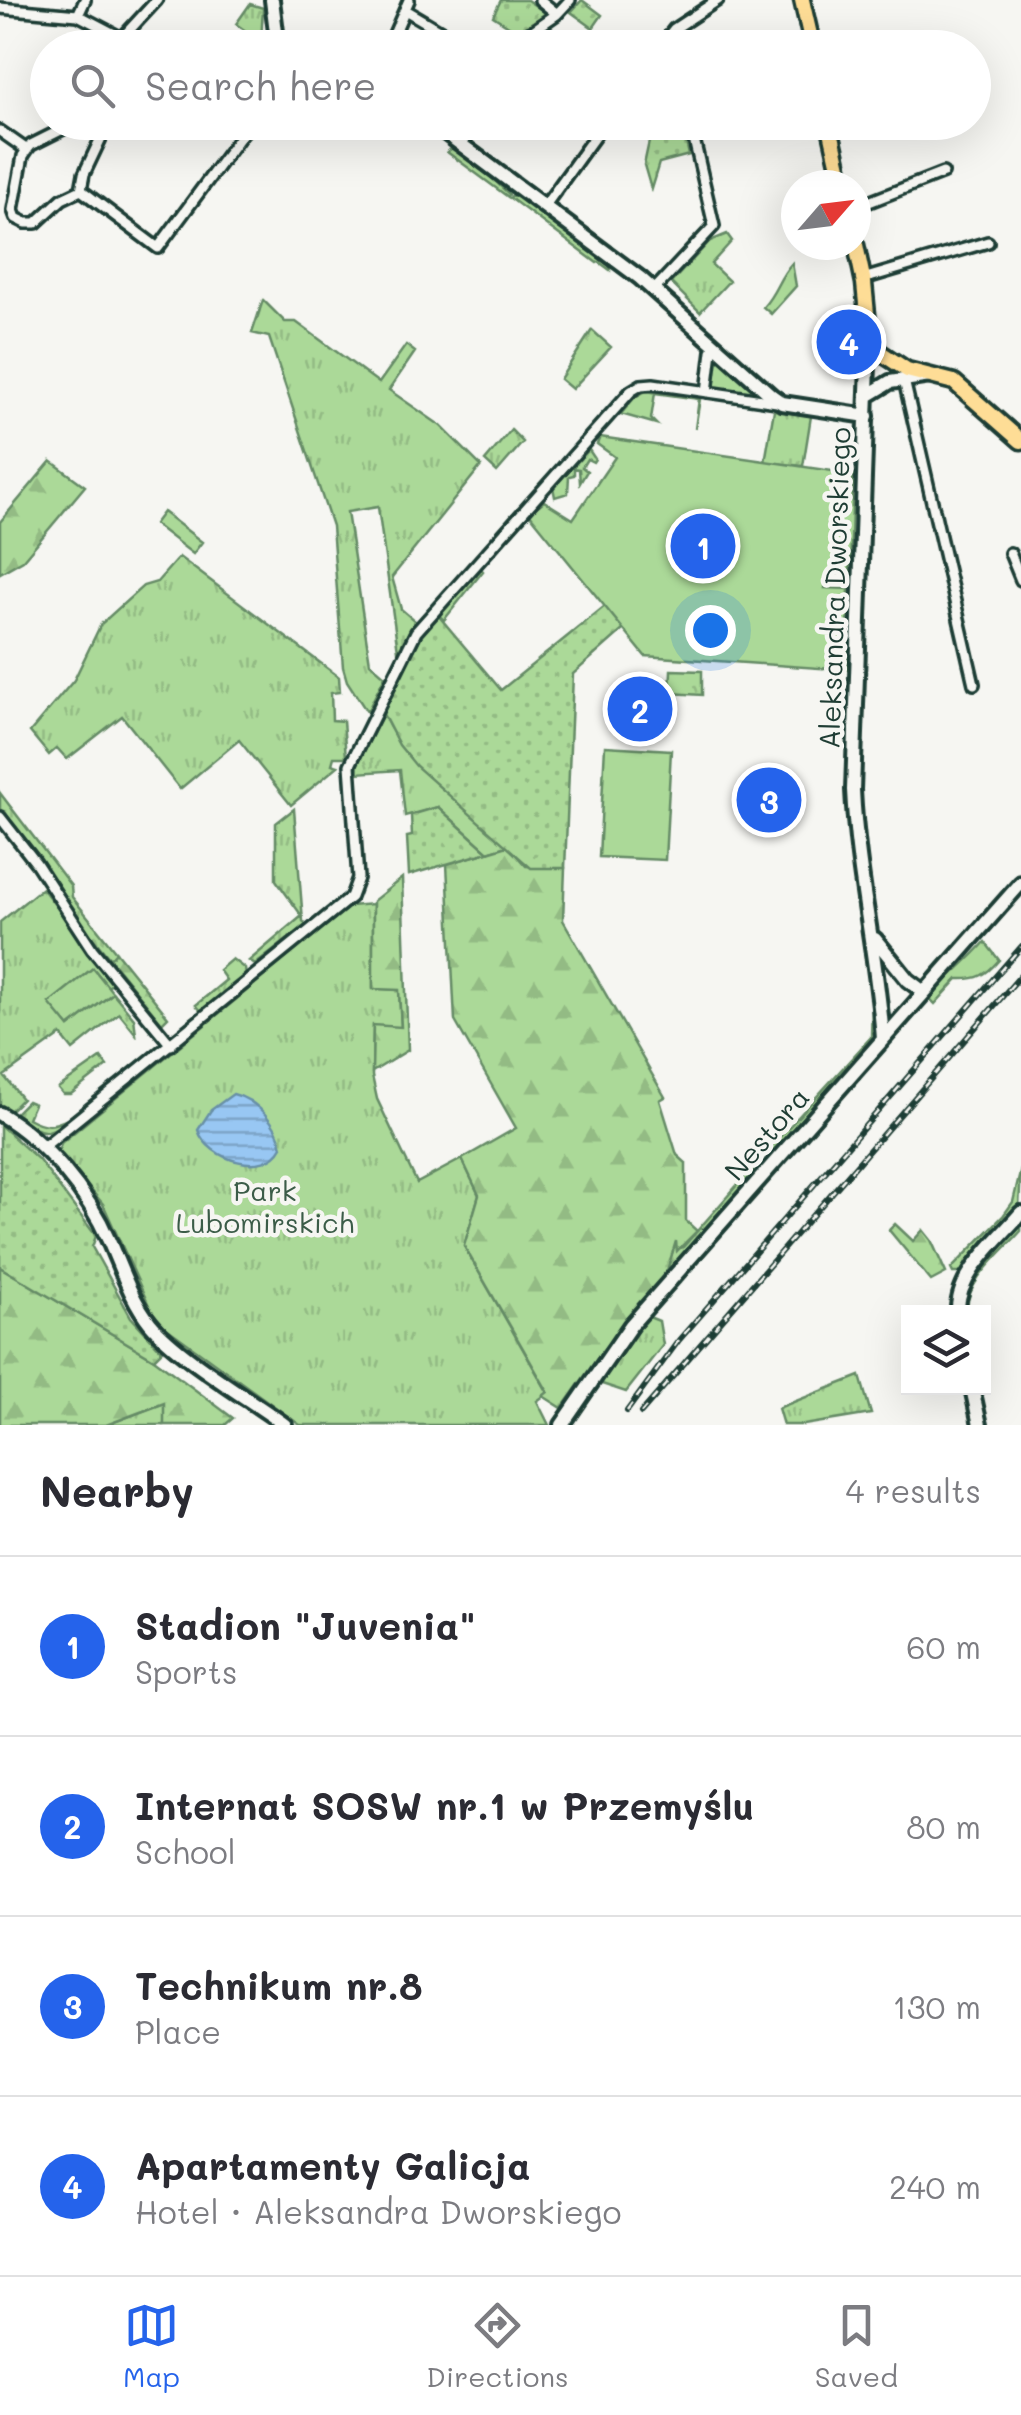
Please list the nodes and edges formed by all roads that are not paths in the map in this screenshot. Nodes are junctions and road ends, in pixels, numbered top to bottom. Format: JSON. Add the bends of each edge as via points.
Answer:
{"nodes":[{"id":1,"x":86,"y":0,"type":"edge"},
{"id":2,"x":157,"y":0,"type":"edge"},
{"id":3,"x":272,"y":0,"type":"edge"},
{"id":4,"x":540,"y":0,"type":"edge"},
{"id":5,"x":570,"y":0,"type":"edge"},
{"id":6,"x":718,"y":0,"type":"edge"},
{"id":7,"x":802,"y":0,"type":"edge"},
{"id":8,"x":407,"y":5,"type":"edge"},
{"id":9,"x":0,"y":8,"type":"edge"},
{"id":10,"x":78,"y":14,"type":"junction"},
{"id":11,"x":557,"y":14,"type":"junction"},
{"id":12,"x":107,"y":30,"type":"edge"},
{"id":13,"x":129,"y":30,"type":"edge"},
{"id":14,"x":276,"y":30,"type":"edge"},
{"id":15,"x":396,"y":30,"type":"edge"},
{"id":16,"x":444,"y":30,"type":"edge"},
{"id":17,"x":534,"y":30,"type":"edge"},
{"id":18,"x":673,"y":30,"type":"edge"},
{"id":19,"x":809,"y":30,"type":"edge"},
{"id":20,"x":0,"y":130,"type":"edge"},
{"id":21,"x":41,"y":140,"type":"edge"},
{"id":22,"x":100,"y":140,"type":"edge"},
{"id":23,"x":238,"y":140,"type":"edge"},
{"id":24,"x":455,"y":140,"type":"edge"},
{"id":25,"x":592,"y":140,"type":"edge"},
{"id":26,"x":694,"y":140,"type":"edge"},
{"id":27,"x":833,"y":140,"type":"edge"},
{"id":28,"x":27,"y":150,"type":"junction"},
{"id":29,"x":840,"y":170,"type":"edge"},
{"id":30,"x":943,"y":173,"type":"dead end"},
{"id":31,"x":80,"y":190,"type":"junction"},
{"id":32,"x":871,"y":201,"type":"edge"},
{"id":33,"x":544,"y":207,"type":"junction"},
{"id":34,"x":988,"y":242,"type":"dead end"},
{"id":35,"x":859,"y":260,"type":"edge"},
{"id":36,"x":863,"y":279,"type":"junction"},
{"id":37,"x":654,"y":290,"type":"junction"},
{"id":38,"x":870,"y":335,"type":"junction"},
{"id":39,"x":716,"y":346,"type":"junction"},
{"id":40,"x":868,"y":360,"type":"junction"},
{"id":41,"x":931,"y":376,"type":"junction"},
{"id":42,"x":897,"y":381,"type":"junction"},
{"id":43,"x":707,"y":392,"type":"junction"},
{"id":44,"x":868,"y":396,"type":"junction"},
{"id":45,"x":782,"y":402,"type":"junction"},
{"id":46,"x":867,"y":416,"type":"junction"},
{"id":47,"x":1021,"y":441,"type":"edge"},
{"id":48,"x":1010,"y":554,"type":"dead end"},
{"id":49,"x":1021,"y":580,"type":"edge"},
{"id":50,"x":974,"y":684,"type":"dead end"},
{"id":51,"x":0,"y":817,"type":"edge"},
{"id":52,"x":1021,"y":883,"type":"edge"},
{"id":53,"x":871,"y":932,"type":"junction"},
{"id":54,"x":924,"y":992,"type":"junction"},
{"id":55,"x":880,"y":997,"type":"junction"},
{"id":56,"x":912,"y":1007,"type":"junction"},
{"id":57,"x":883,"y":1039,"type":"junction"},
{"id":58,"x":171,"y":1045,"type":"junction"},
{"id":59,"x":0,"y":1114,"type":"edge"},
{"id":60,"x":42,"y":1148,"type":"junction"},
{"id":61,"x":1021,"y":1213,"type":"edge"},
{"id":62,"x":959,"y":1305,"type":"edge"},
{"id":63,"x":974,"y":1395,"type":"edge"},
{"id":64,"x":285,"y":1425,"type":"edge"},
{"id":65,"x":562,"y":1425,"type":"edge"},
{"id":66,"x":980,"y":1425,"type":"edge"}],
"edges":[{"from":1,"to":10,"type":"street"},
{"from":2,"to":13,"type":"street"},
{"from":3,"to":14,"type":"street"},
{"from":4,"to":11,"type":"street"},
{"from":5,"to":11,"type":"street"},
{"from":6,"to":18,"type":"street"},
{"from":7,"to":19,"type":"main road"},
{"from":8,"to":15,"type":"street"},
{"from":8,"to":16,"type":"street"},
{"from":9,"to":10,"type":"street"},
{"from":10,"to":12,"type":"street"},
{"from":11,"to":17,"type":"street"},
{"from":20,"to":28,"type":"street"},
{"from":21,"to":28,"type":"street"},
{"from":22,"to":31,"type":"street"},
{"from":23,"to":31,"type":"street","via":[[158,248]]},
{"from":24,"to":33,"type":"street"},
{"from":25,"to":33,"type":"street"},
{"from":26,"to":37,"type":"street","via":[[714,226]]},
{"from":27,"to":29,"type":"main road"},
{"from":28,"to":31,"type":"street","via":[[13,210],[20,221],[36,223]]},
{"from":30,"to":32,"type":"street"},
{"from":33,"to":37,"type":"street"},
{"from":34,"to":36,"type":"street"},
{"from":35,"to":36,"type":"main road","name":"Aleksandra Dworskiego"},
{"from":36,"to":38,"type":"main road","name":"Aleksandra Dworskiego"},
{"from":37,"to":39,"type":"street"},
{"from":38,"to":40,"type":"street","name":"Aleksandra Dworskiego"},
{"from":38,"to":41,"type":"main road","via":[[886,358]]},
{"from":39,"to":43,"type":"street"},
{"from":39,"to":45,"type":"street"},
{"from":40,"to":42,"type":"street","via":[[878,376]]},
{"from":40,"to":44,"type":"street","name":"Aleksandra Dworskiego"},
{"from":41,"to":42,"type":"street"},
{"from":41,"to":47,"type":"main road","via":[[954,382]]},
{"from":42,"to":44,"type":"street"},
{"from":42,"to":50,"type":"street"},
{"from":43,"to":45,"type":"street"},
{"from":43,"to":58,"type":"street","via":[[653,384],[632,392],[424,620],[350,765],[355,891]]},
{"from":44,"to":46,"type":"street","name":"Aleksandra Dworskiego"},
{"from":45,"to":46,"type":"street"},
{"from":46,"to":53,"type":"street","name":"Aleksandra Dworskiego","via":[[853,790]]},
{"from":48,"to":49,"type":"street"},
{"from":51,"to":58,"type":"street","via":[[92,949]]},
{"from":52,"to":54,"type":"street","name":"Nestora"},
{"from":53,"to":54,"type":"street","name":"Aleksandra Dworskiego"},
{"from":53,"to":55,"type":"street","name":"Aleksandra Dworskiego"},
{"from":54,"to":56,"type":"street","name":"Nestora"},
{"from":55,"to":56,"type":"street","via":[[891,1008]]},
{"from":55,"to":57,"type":"street","name":"Aleksandra Dworskiego"},
{"from":56,"to":57,"type":"street","name":"Nestora"},
{"from":57,"to":65,"type":"street","name":"Nestora","via":[[632,1324]]},
{"from":58,"to":60,"type":"street"},
{"from":59,"to":60,"type":"street"},
{"from":60,"to":64,"type":"street","via":[[93,1211],[151,1324]]},
{"from":61,"to":62,"type":"street","via":[[961,1287]]},
{"from":63,"to":66,"type":"street"}]}
